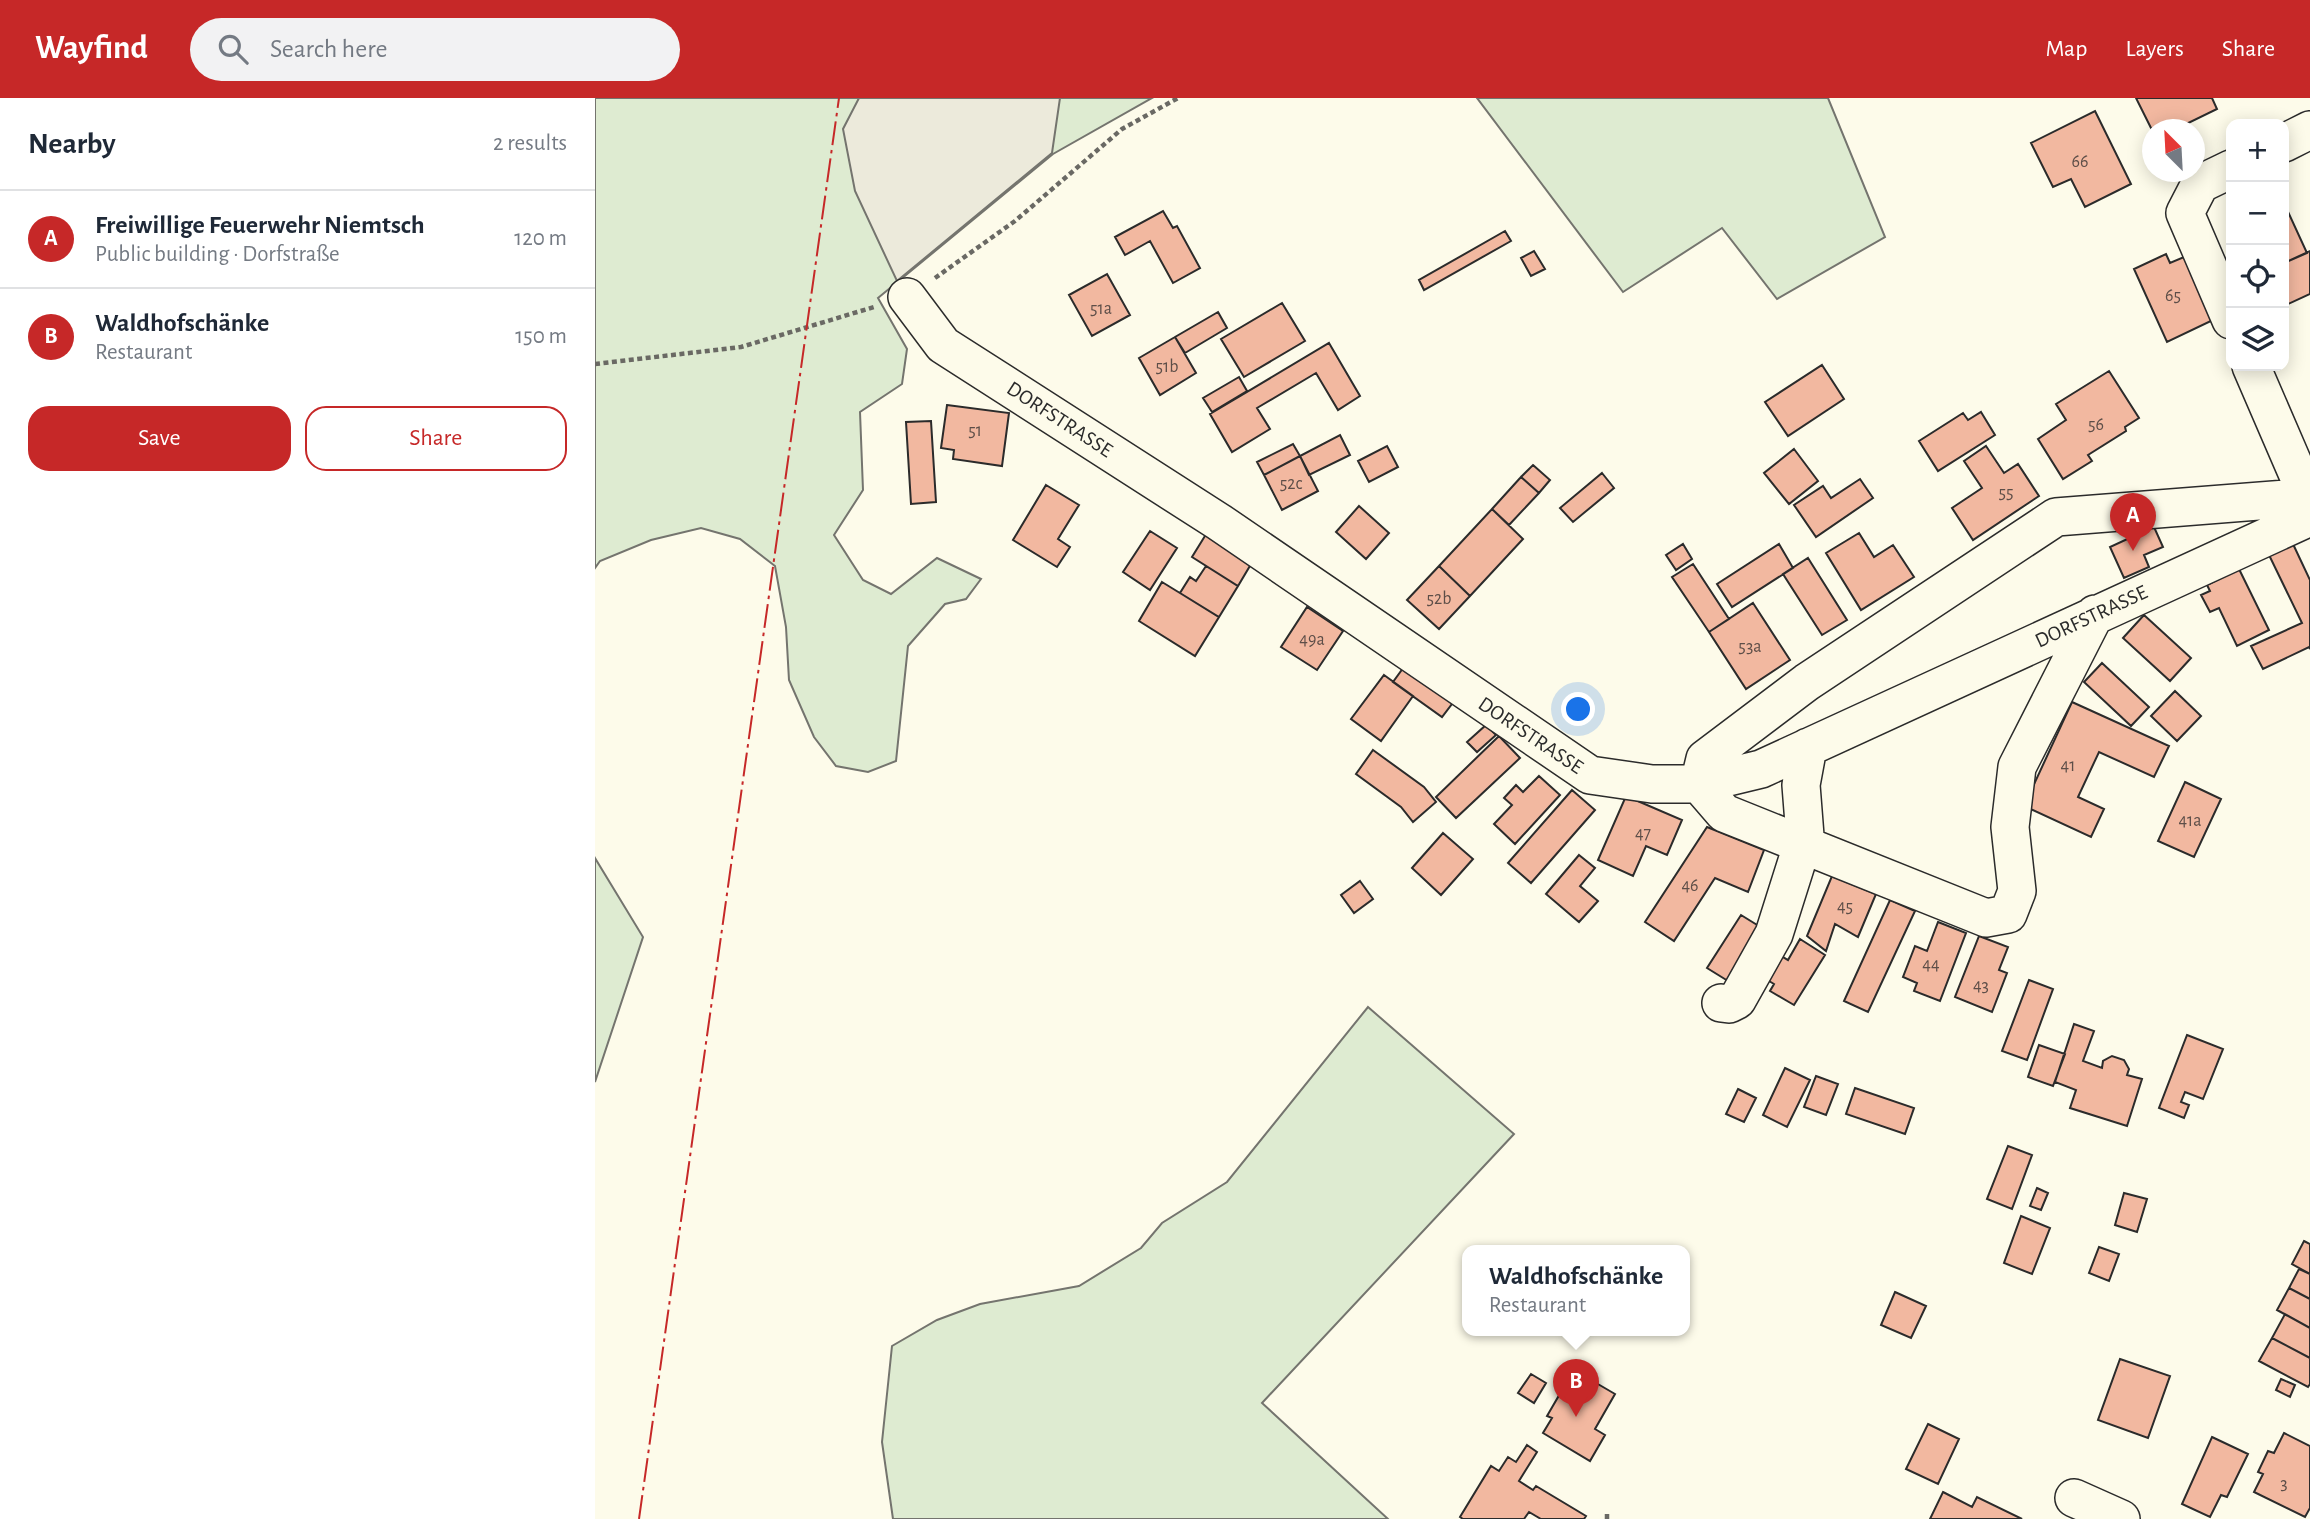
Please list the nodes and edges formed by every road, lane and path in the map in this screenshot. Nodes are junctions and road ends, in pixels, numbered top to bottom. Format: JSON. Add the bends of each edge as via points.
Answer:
{"nodes":[{"id":1,"x":1178,"y":98,"type":"edge"},
{"id":2,"x":2310,"y":130,"type":"edge"},
{"id":3,"x":2289,"y":140,"type":"edge"},
{"id":4,"x":2226,"y":171,"type":"edge"},
{"id":5,"x":907,"y":297,"type":"junction"},
{"id":6,"x":2226,"y":308,"type":"edge"},
{"id":7,"x":595,"y":364,"type":"edge"},
{"id":8,"x":2253,"y":371,"type":"edge"},
{"id":9,"x":2309,"y":504,"type":"edge"},
{"id":10,"x":2095,"y":614,"type":"junction"},
{"id":11,"x":1808,"y":747,"type":"junction"},
{"id":12,"x":1699,"y":784,"type":"junction"},
{"id":13,"x":1803,"y":845,"type":"junction"},
{"id":14,"x":1721,"y":1003,"type":"dead end"},
{"id":15,"x":2074,"y":1497,"type":"dead end"},
{"id":16,"x":2121,"y":1519,"type":"edge"}],
"edges":[{"from":1,"to":5,"type":"path","via":[[1122,129],[1015,222]]},
{"from":2,"to":3,"type":"street"},
{"from":4,"to":6,"type":"street","via":[[2200,184],[2185,213]]},
{"from":5,"to":7,"type":"path","via":[[741,347]]},
{"from":5,"to":12,"type":"street","name":"DORFSTRASSE","via":[[943,345],[1219,522],[1590,775],[1652,784]]},
{"from":8,"to":9,"type":"street"},
{"from":9,"to":10,"type":"street","name":"DORFSTRASSE"},
{"from":9,"to":12,"type":"street","via":[[2056,517],[1807,682],[1705,760]]},
{"from":10,"to":11,"type":"street","name":"DORFSTRASSE"},
{"from":10,"to":13,"type":"street","via":[[2017,767],[2010,827],[2017,891],[2008,914],[1986,918]]},
{"from":11,"to":12,"type":"street","name":"DORFSTRASSE","via":[[1761,769]]},
{"from":11,"to":13,"type":"street","via":[[1801,785]]},
{"from":12,"to":13,"type":"street","via":[[1724,813]]},
{"from":13,"to":14,"type":"street","via":[[1775,934],[1737,1000]]},
{"from":15,"to":16,"type":"street"}]}
